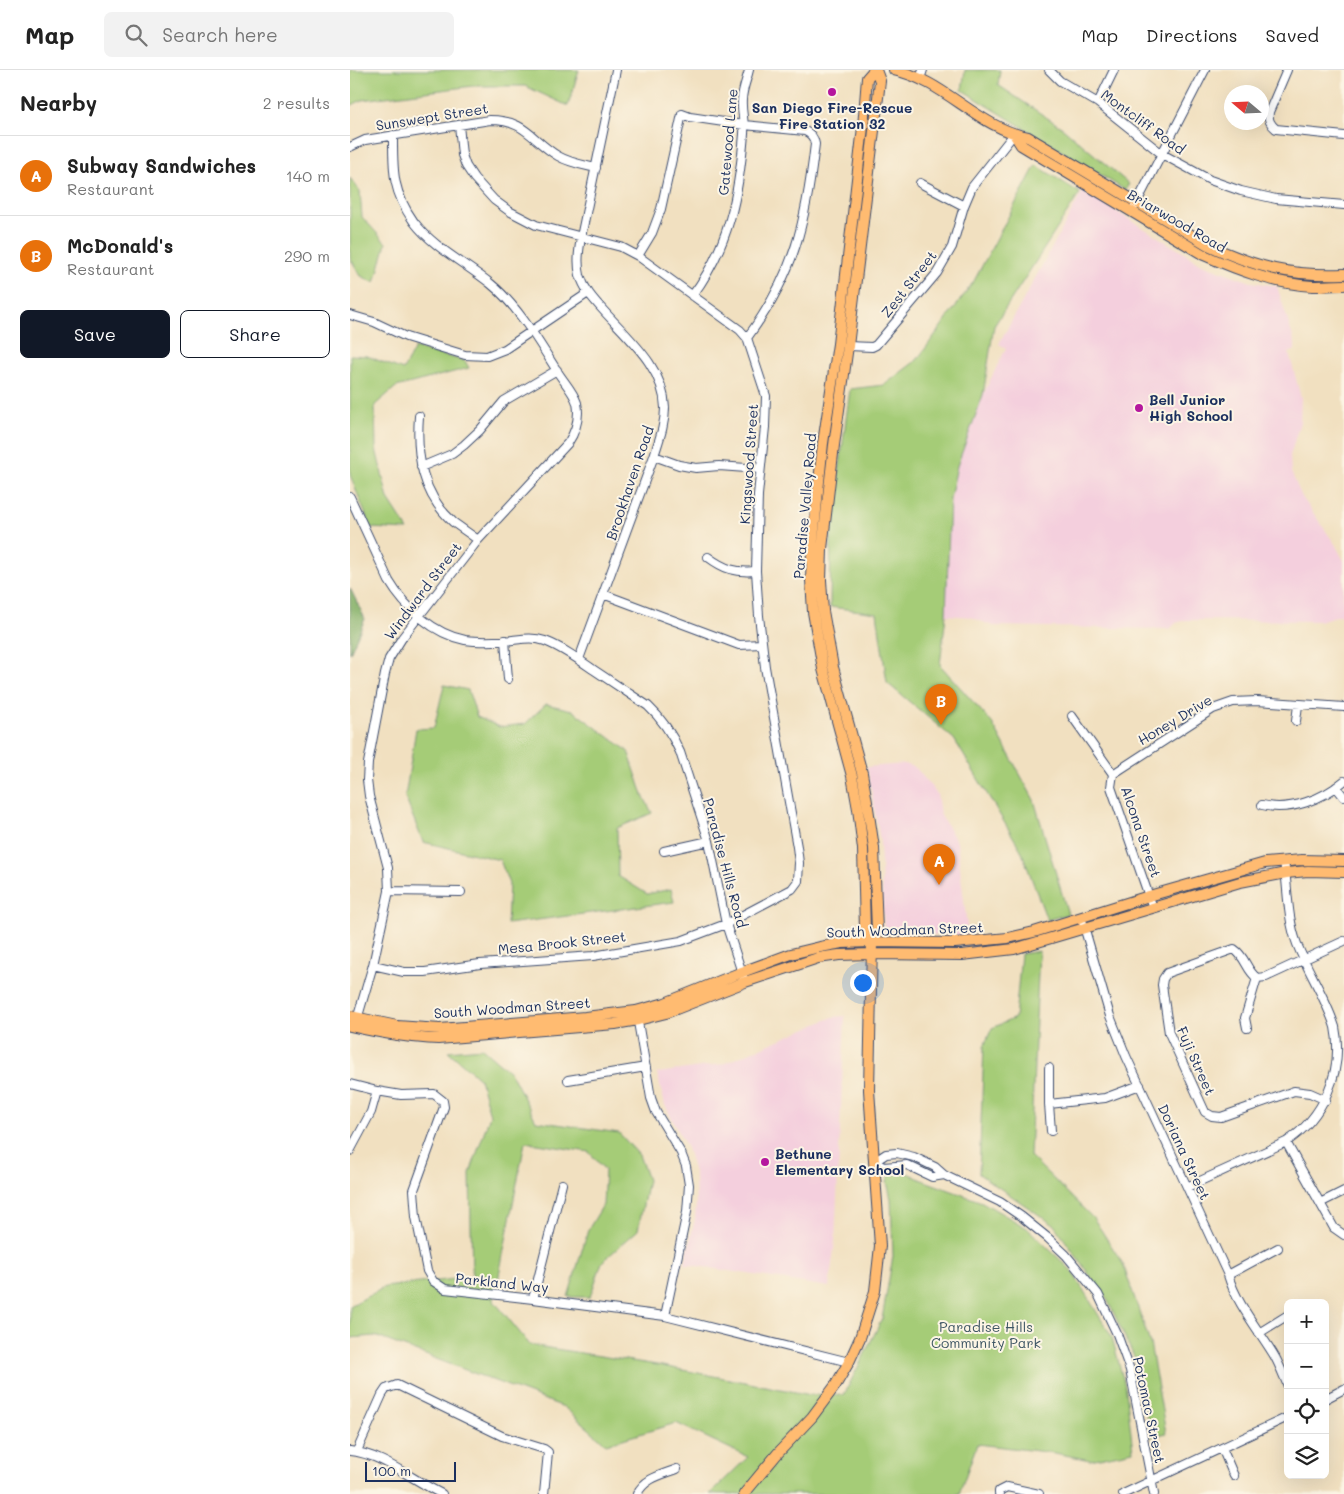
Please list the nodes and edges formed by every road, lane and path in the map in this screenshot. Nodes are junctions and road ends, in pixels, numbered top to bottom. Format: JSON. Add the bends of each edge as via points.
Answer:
{"nodes":[{"id":1,"x":616,"y":70,"type":"edge"},
{"id":2,"x":749,"y":70,"type":"edge"},
{"id":3,"x":875,"y":70,"type":"edge"},
{"id":4,"x":894,"y":70,"type":"edge"},
{"id":5,"x":1050,"y":70,"type":"edge"},
{"id":6,"x":1114,"y":70,"type":"edge"},
{"id":7,"x":1205,"y":70,"type":"edge"},
{"id":8,"x":1287,"y":70,"type":"edge"},
{"id":9,"x":922,"y":74,"type":"edge"},
{"id":10,"x":1098,"y":103,"type":"junction"},
{"id":11,"x":459,"y":125,"type":"junction"},
{"id":12,"x":744,"y":125,"type":"junction"},
{"id":13,"x":1014,"y":134,"type":"junction"},
{"id":14,"x":393,"y":135,"type":"junction"},
{"id":15,"x":1344,"y":136,"type":"edge"},
{"id":16,"x":350,"y":147,"type":"edge"},
{"id":17,"x":1162,"y":154,"type":"junction"},
{"id":18,"x":596,"y":168,"type":"junction"},
{"id":19,"x":920,"y":184,"type":"dead end"},
{"id":20,"x":1344,"y":205,"type":"edge"},
{"id":21,"x":964,"y":206,"type":"junction"},
{"id":22,"x":1135,"y":207,"type":"junction"},
{"id":23,"x":581,"y":237,"type":"junction"},
{"id":24,"x":638,"y":256,"type":"junction"},
{"id":25,"x":1293,"y":273,"type":"junction"},
{"id":26,"x":1344,"y":274,"type":"edge"},
{"id":27,"x":1264,"y":278,"type":"junction"},
{"id":28,"x":1344,"y":285,"type":"edge"},
{"id":29,"x":588,"y":293,"type":"junction"},
{"id":30,"x":692,"y":296,"type":"junction"},
{"id":31,"x":350,"y":315,"type":"edge"},
{"id":32,"x":531,"y":332,"type":"junction"},
{"id":33,"x":748,"y":338,"type":"junction"},
{"id":34,"x":848,"y":346,"type":"junction"},
{"id":35,"x":557,"y":370,"type":"junction"},
{"id":36,"x":419,"y":416,"type":"dead end"},
{"id":37,"x":654,"y":456,"type":"junction"},
{"id":38,"x":421,"y":467,"type":"junction"},
{"id":39,"x":760,"y":469,"type":"junction"},
{"id":40,"x":350,"y":497,"type":"edge"},
{"id":41,"x":478,"y":540,"type":"junction"},
{"id":42,"x":708,"y":558,"type":"dead end"},
{"id":43,"x":756,"y":571,"type":"junction"},
{"id":44,"x":603,"y":594,"type":"junction"},
{"id":45,"x":420,"y":616,"type":"junction"},
{"id":46,"x":505,"y":640,"type":"junction"},
{"id":47,"x":762,"y":644,"type":"junction"},
{"id":48,"x":579,"y":660,"type":"junction"},
{"id":49,"x":508,"y":680,"type":"dead end"},
{"id":50,"x":1298,"y":705,"type":"junction"},
{"id":51,"x":1344,"y":707,"type":"edge"},
{"id":52,"x":1072,"y":716,"type":"dead end"},
{"id":53,"x":1296,"y":721,"type":"dead end"},
{"id":54,"x":1113,"y":774,"type":"junction"},
{"id":55,"x":1344,"y":781,"type":"edge"},
{"id":56,"x":1336,"y":787,"type":"junction"},
{"id":57,"x":1344,"y":797,"type":"edge"},
{"id":58,"x":1262,"y":805,"type":"dead end"},
{"id":59,"x":709,"y":841,"type":"junction"},
{"id":60,"x":664,"y":851,"type":"dead end"},
{"id":61,"x":1284,"y":861,"type":"junction"},
{"id":62,"x":1344,"y":861,"type":"edge"},
{"id":63,"x":1344,"y":872,"type":"edge"},
{"id":64,"x":1286,"y":873,"type":"junction"},
{"id":65,"x":798,"y":880,"type":"joint"},
{"id":66,"x":389,"y":891,"type":"junction"},
{"id":67,"x":461,"y":892,"type":"dead end"},
{"id":68,"x":1149,"y":896,"type":"junction"},
{"id":69,"x":1153,"y":908,"type":"junction"},
{"id":70,"x":1083,"y":923,"type":"junction"},
{"id":71,"x":726,"y":924,"type":"junction"},
{"id":72,"x":1344,"y":941,"type":"edge"},
{"id":73,"x":872,"y":942,"type":"junction"},
{"id":74,"x":872,"y":954,"type":"junction"},
{"id":75,"x":1304,"y":960,"type":"junction"},
{"id":76,"x":373,"y":965,"type":"junction"},
{"id":77,"x":742,"y":972,"type":"junction"},
{"id":78,"x":1257,"y":978,"type":"junction"},
{"id":79,"x":745,"y":982,"type":"junction"},
{"id":80,"x":637,"y":1016,"type":"junction"},
{"id":81,"x":353,"y":1022,"type":"edge"},
{"id":82,"x":1344,"y":1024,"type":"edge"},
{"id":83,"x":1335,"y":1026,"type":"junction"},
{"id":84,"x":1247,"y":1028,"type":"dead end"},
{"id":85,"x":646,"y":1067,"type":"junction"},
{"id":86,"x":1049,"y":1068,"type":"dead end"},
{"id":87,"x":568,"y":1080,"type":"dead end"},
{"id":88,"x":350,"y":1084,"type":"edge"},
{"id":89,"x":1140,"y":1085,"type":"junction"},
{"id":90,"x":377,"y":1091,"type":"junction"},
{"id":91,"x":1326,"y":1100,"type":"junction"},
{"id":92,"x":1050,"y":1104,"type":"junction"},
{"id":93,"x":1051,"y":1131,"type":"dead end"},
{"id":94,"x":1286,"y":1142,"type":"junction"},
{"id":95,"x":350,"y":1152,"type":"edge"},
{"id":96,"x":874,"y":1162,"type":"junction"},
{"id":97,"x":944,"y":1175,"type":"junction"},
{"id":98,"x":562,"y":1184,"type":"dead end"},
{"id":99,"x":1187,"y":1187,"type":"junction"},
{"id":100,"x":1344,"y":1191,"type":"edge"},
{"id":101,"x":1320,"y":1204,"type":"junction"},
{"id":102,"x":1343,"y":1234,"type":"edge"},
{"id":103,"x":1278,"y":1248,"type":"dead end"},
{"id":104,"x":1228,"y":1275,"type":"junction"},
{"id":105,"x":533,"y":1299,"type":"junction"},
{"id":106,"x":665,"y":1316,"type":"junction"},
{"id":107,"x":1284,"y":1317,"type":"edge"},
{"id":108,"x":1259,"y":1333,"type":"junction"},
{"id":109,"x":849,"y":1362,"type":"junction"},
{"id":110,"x":1284,"y":1377,"type":"edge"},
{"id":111,"x":1344,"y":1390,"type":"edge"},
{"id":112,"x":1329,"y":1397,"type":"edge"},
{"id":113,"x":1284,"y":1419,"type":"edge"},
{"id":114,"x":1222,"y":1448,"type":"junction"},
{"id":115,"x":354,"y":1451,"type":"edge"},
{"id":116,"x":677,"y":1469,"type":"dead end"},
{"id":117,"x":1234,"y":1476,"type":"dead end"},
{"id":118,"x":1151,"y":1480,"type":"junction"},
{"id":119,"x":442,"y":1494,"type":"edge"},
{"id":120,"x":544,"y":1494,"type":"edge"},
{"id":121,"x":637,"y":1494,"type":"edge"},
{"id":122,"x":744,"y":1494,"type":"edge"},
{"id":123,"x":999,"y":1494,"type":"edge"},
{"id":124,"x":1040,"y":1494,"type":"edge"},
{"id":125,"x":1123,"y":1494,"type":"edge"},
{"id":126,"x":1154,"y":1494,"type":"edge"}],
"edges":[{"from":1,"to":18,"type":"street","name":"Brookhaven Road"},
{"from":2,"to":12,"type":"street","name":"Gatewood Lane","via":[[742,99]]},
{"from":3,"to":34,"type":"main road","name":"Paradise Valley Road","via":[[880,81]]},
{"from":3,"to":73,"type":"main road","name":"Paradise Valley Road","via":[[867,78],[838,344],[822,453],[811,580],[812,612],[823,669],[858,809],[863,849],[865,931]]},
{"from":4,"to":9,"type":"main road","name":"Briarwood Road"},
{"from":5,"to":10,"type":"street","name":"Montcliff Road","via":[[1060,81]]},
{"from":6,"to":10,"type":"street"},
{"from":7,"to":17,"type":"street"},
{"from":8,"to":15,"type":"street","via":[[1268,118],[1271,125],[1276,129]]},
{"from":9,"to":13,"type":"main road","name":"Briarwood Road","via":[[976,114]]},
{"from":10,"to":17,"type":"street","name":"Montcliff Road"},
{"from":11,"to":14,"type":"street","name":"Sunswept Street"},
{"from":11,"to":18,"type":"street","name":"Sunswept Street","via":[[490,120],[511,122],[525,129],[556,155]]},
{"from":11,"to":23,"type":"street","via":[[466,166],[494,200],[536,225]]},
{"from":12,"to":24,"type":"street","via":[[682,114],[661,209]]},
{"from":12,"to":30,"type":"street","name":"Gatewood Lane","via":[[738,189],[732,214],[720,250]]},
{"from":12,"to":33,"type":"street","via":[[805,131],[815,138],[816,144],[799,238],[776,294]]},
{"from":13,"to":21,"type":"street","name":"Zest Street","via":[[972,186]]},
{"from":13,"to":22,"type":"main road","name":"Briarwood Road","via":[[1021,145]]},
{"from":14,"to":16,"type":"street","name":"Sunswept Street","via":[[365,140]]},
{"from":14,"to":32,"type":"street","name":"Windward Street","via":[[394,177],[414,222],[435,244],[492,284]]},
{"from":17,"to":20,"type":"street","name":"Montcliff Road","via":[[1210,180],[1241,191],[1276,199]]},
{"from":17,"to":22,"type":"street"},
{"from":18,"to":23,"type":"street","name":"Brookhaven Road"},
{"from":19,"to":21,"type":"street"},
{"from":21,"to":34,"type":"street","name":"Zest Street","via":[[952,247],[937,273],[876,345]]},
{"from":22,"to":25,"type":"main road","name":"Briarwood Road","via":[[1216,249],[1252,264]]},
{"from":22,"to":27,"type":"main road","name":"Briarwood Road","via":[[1204,255]]},
{"from":23,"to":24,"type":"street","via":[[621,247]]},
{"from":23,"to":29,"type":"street","name":"Brookhaven Road","via":[[578,264]]},
{"from":24,"to":30,"type":"street"},
{"from":25,"to":26,"type":"main road","name":"Briarwood Road"},
{"from":25,"to":27,"type":"main road","via":[[1285,278],[1267,274]]},
{"from":27,"to":28,"type":"main road","name":"Briarwood Road","via":[[1312,286]]},
{"from":29,"to":32,"type":"street"},
{"from":29,"to":37,"type":"street","name":"Brookhaven Road","via":[[652,366],[658,378],[665,414]]},
{"from":30,"to":33,"type":"street"},
{"from":31,"to":32,"type":"street","via":[[465,355],[487,356],[505,350]]},
{"from":32,"to":35,"type":"street","name":"Windward Street"},
{"from":33,"to":39,"type":"street","name":"Kingswood Street","via":[[766,396]]},
{"from":34,"to":73,"type":"main road","name":"Paradise Valley Road","via":[[822,549],[821,580],[831,658],[862,773],[874,848],[877,932]]},
{"from":35,"to":38,"type":"street","via":[[504,401],[464,446]]},
{"from":35,"to":41,"type":"street","name":"Windward Street","via":[[577,403],[575,431],[568,443]]},
{"from":36,"to":38,"type":"street","via":[[417,442]]},
{"from":37,"to":39,"type":"street","via":[[696,468]]},
{"from":37,"to":44,"type":"street","name":"Brookhaven Road"},
{"from":38,"to":41,"type":"street","via":[[438,504],[453,522]]},
{"from":39,"to":43,"type":"street","name":"Kingswood Street"},
{"from":40,"to":45,"type":"street","name":"Paradise Hills Road","via":[[389,581],[406,605]]},
{"from":41,"to":45,"type":"street","name":"Windward Street"},
{"from":42,"to":43,"type":"street","via":[[732,571]]},
{"from":43,"to":47,"type":"street","name":"Kingswood Street"},
{"from":44,"to":47,"type":"street","via":[[739,645]]},
{"from":44,"to":48,"type":"street","name":"Brookhaven Road"},
{"from":45,"to":46,"type":"street","name":"Paradise Hills Road","via":[[458,638]]},
{"from":45,"to":66,"type":"street","name":"Windward Street","via":[[397,645],[387,667],[367,771],[369,796],[388,868]]},
{"from":46,"to":48,"type":"street","name":"Paradise Hills Road","via":[[543,640]]},
{"from":46,"to":49,"type":"street"},
{"from":47,"to":65,"type":"street","name":"Kingswood Street","via":[[797,847]]},
{"from":48,"to":59,"type":"street","name":"Paradise Hills Road","via":[[659,716],[680,752]]},
{"from":50,"to":51,"type":"street","name":"Honey Drive"},
{"from":50,"to":53,"type":"street"},
{"from":50,"to":54,"type":"street","name":"Honey Drive","via":[[1257,700],[1233,702],[1213,709]]},
{"from":52,"to":54,"type":"street","name":"Alcona Street"},
{"from":54,"to":68,"type":"street","name":"Alcona Street","via":[[1111,787]]},
{"from":55,"to":56,"type":"street"},
{"from":56,"to":57,"type":"street"},
{"from":56,"to":58,"type":"street","via":[[1305,803],[1273,807]]},
{"from":59,"to":60,"type":"street"},
{"from":59,"to":71,"type":"street","name":"Paradise Hills Road"},
{"from":61,"to":62,"type":"main road","name":"South Woodman Street"},
{"from":61,"to":64,"type":"street"},
{"from":61,"to":68,"type":"main road","name":"South Woodman Street","via":[[1245,868]]},
{"from":63,"to":64,"type":"main road","name":"South Woodman Street"},
{"from":64,"to":69,"type":"main road","name":"South Woodman Street","via":[[1240,882]]},
{"from":64,"to":75,"type":"street","via":[[1291,926]]},
{"from":65,"to":71,"type":"street","name":"Mesa Brook Street","via":[[788,892]]},
{"from":66,"to":67,"type":"street"},
{"from":66,"to":76,"type":"street","name":"Windward Street"},
{"from":68,"to":69,"type":"street","name":"Alcona Street"},
{"from":68,"to":70,"type":"main road","name":"South Woodman Street"},
{"from":69,"to":70,"type":"main road","name":"South Woodman Street"},
{"from":70,"to":73,"type":"main road","name":"South Woodman Street","via":[[982,942]]},
{"from":70,"to":74,"type":"main road","name":"South Woodman Street","via":[[1014,949],[962,955]]},
{"from":70,"to":89,"type":"street","name":"Doriana Street","via":[[1110,1016]]},
{"from":71,"to":76,"type":"street","name":"Mesa Brook Street","via":[[681,941],[593,956],[480,964],[425,972],[404,972]]},
{"from":71,"to":77,"type":"street","name":"Paradise Hills Road"},
{"from":72,"to":75,"type":"street"},
{"from":73,"to":74,"type":"main road","name":"Paradise Valley Road"},
{"from":73,"to":77,"type":"main road","name":"South Woodman Street","via":[[820,947]]},
{"from":74,"to":79,"type":"main road","name":"South Woodman Street","via":[[818,958]]},
{"from":74,"to":96,"type":"main road","name":"Paradise Valley Road","via":[[869,1090]]},
{"from":75,"to":78,"type":"street"},
{"from":75,"to":83,"type":"street"},
{"from":76,"to":81,"type":"street","name":"Windward Street"},
{"from":77,"to":79,"type":"street","name":"Paradise Hills Road"},
{"from":77,"to":80,"type":"main road","name":"South Woodman Street"},
{"from":78,"to":84,"type":"street","via":[[1245,1018]]},
{"from":78,"to":91,"type":"street","name":"Fuji Street","via":[[1242,954],[1234,949],[1167,973],[1163,979],[1169,1033],[1205,1112],[1221,1116],[1294,1091]]},
{"from":79,"to":80,"type":"main road","name":"South Woodman Street","via":[[666,1013]]},
{"from":80,"to":81,"type":"main road","name":"South Woodman Street","via":[[440,1029]]},
{"from":80,"to":85,"type":"street"},
{"from":82,"to":83,"type":"street"},
{"from":83,"to":91,"type":"street","via":[[1337,1064]]},
{"from":85,"to":87,"type":"street"},
{"from":85,"to":106,"type":"street","via":[[654,1105],[681,1154],[690,1185]]},
{"from":86,"to":92,"type":"street"},
{"from":88,"to":90,"type":"street","name":"Parkland Way"},
{"from":89,"to":92,"type":"street","via":[[1105,1098]]},
{"from":89,"to":99,"type":"street","name":"Doriana Street"},
{"from":90,"to":95,"type":"street","via":[[371,1112]]},
{"from":90,"to":105,"type":"street","name":"Parkland Way","via":[[401,1095],[434,1094],[443,1101],[444,1107],[414,1190],[416,1217],[433,1281],[445,1289]]},
{"from":91,"to":94,"type":"street","via":[[1308,1124]]},
{"from":92,"to":93,"type":"street"},
{"from":94,"to":99,"type":"street"},
{"from":94,"to":101,"type":"street"},
{"from":96,"to":97,"type":"street","name":"Potomac Street","via":[[884,1167],[906,1165],[932,1177]]},
{"from":96,"to":97,"type":"street","name":"Potomac Street","via":[[886,1154],[905,1155],[935,1167]]},
{"from":96,"to":109,"type":"main road","name":"Paradise Valley Road","via":[[880,1223],[875,1291]]},
{"from":97,"to":118,"type":"street","name":"Potomac Street","via":[[1000,1202],[1022,1217],[1066,1255],[1098,1294],[1130,1370]]},
{"from":98,"to":105,"type":"street"},
{"from":99,"to":104,"type":"street","name":"Doriana Street"},
{"from":100,"to":101,"type":"street"},
{"from":101,"to":102,"type":"street","via":[[1334,1228]]},
{"from":103,"to":104,"type":"street"},
{"from":104,"to":108,"type":"street","name":"Doriana Street","via":[[1231,1286]]},
{"from":105,"to":106,"type":"street","name":"Parkland Way"},
{"from":106,"to":109,"type":"street","name":"Parkland Way"},
{"from":107,"to":108,"type":"street"},
{"from":108,"to":110,"type":"street","name":"Doriana Street"},
{"from":109,"to":122,"type":"main road","name":"Paradise Valley Road","via":[[816,1412]]},
{"from":111,"to":112,"type":"street"},
{"from":113,"to":114,"type":"street"},
{"from":114,"to":117,"type":"street"},
{"from":114,"to":118,"type":"street"},
{"from":115,"to":119,"type":"street","via":[[375,1458]]},
{"from":115,"to":120,"type":"street","via":[[382,1395],[386,1389],[397,1385],[502,1436],[548,1452]]},
{"from":116,"to":121,"type":"street","via":[[649,1479]]},
{"from":118,"to":125,"type":"street"},
{"from":118,"to":126,"type":"street","name":"Potomac Street"},
{"from":123,"to":124,"type":"street","via":[[1007,1487]]}]}
